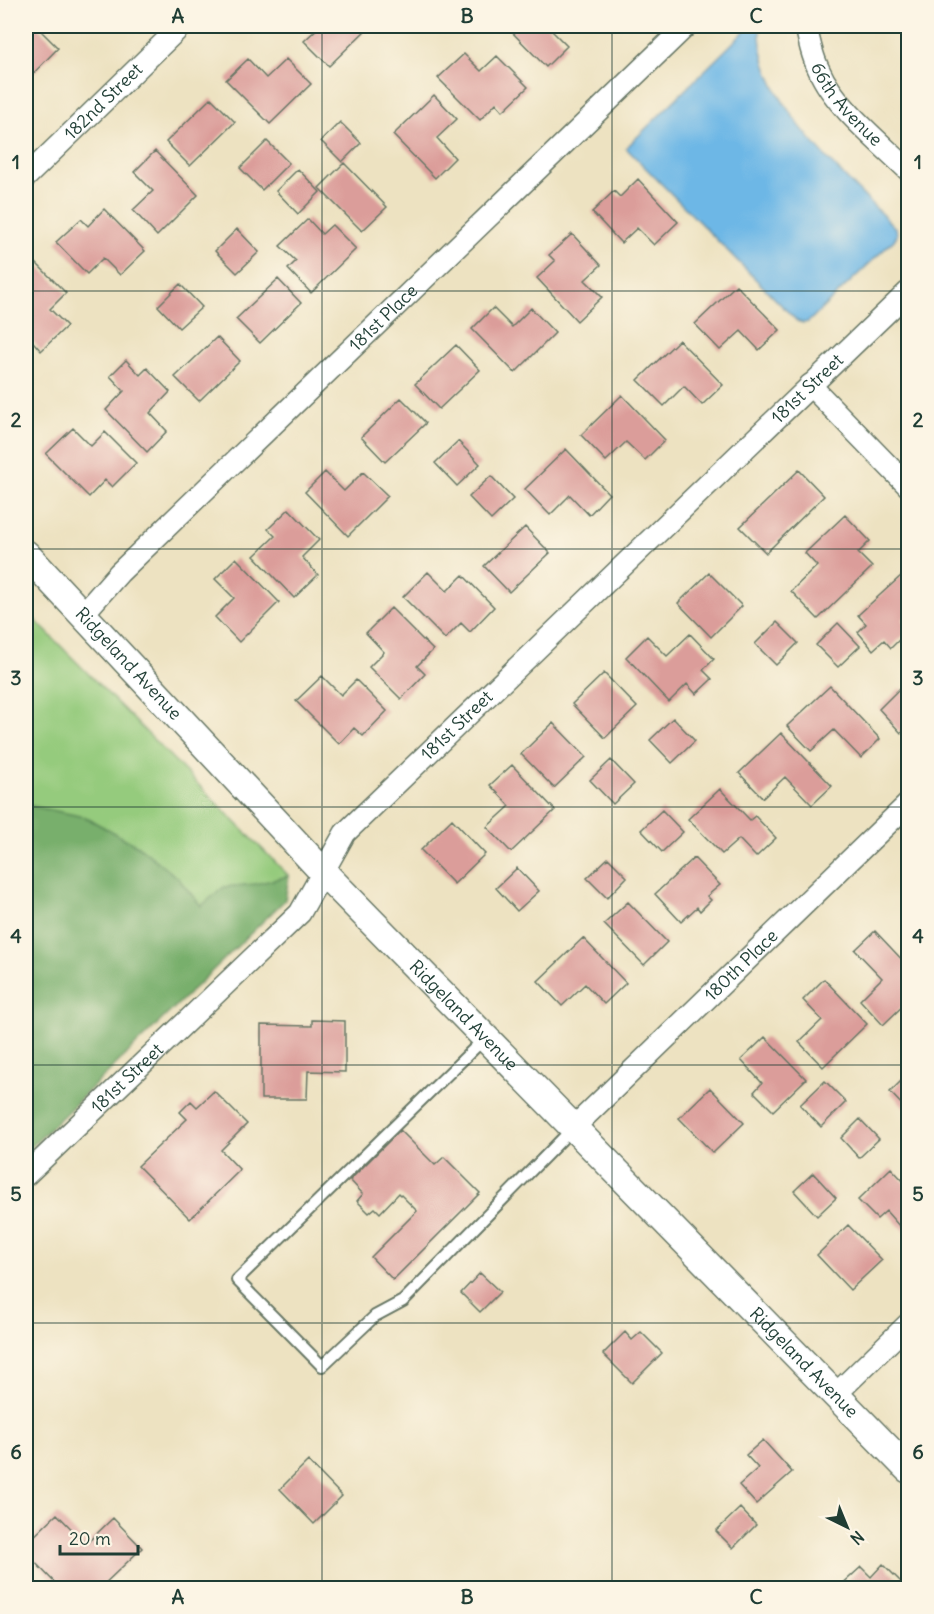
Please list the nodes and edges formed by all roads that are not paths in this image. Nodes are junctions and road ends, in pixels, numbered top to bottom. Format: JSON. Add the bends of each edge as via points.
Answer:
{"nodes":[{"id":1,"x":181,"y":26,"type":"edge"},
{"id":2,"x":686,"y":26,"type":"edge"},
{"id":3,"x":806,"y":26,"type":"edge"},
{"id":4,"x":909,"y":170,"type":"edge"},
{"id":5,"x":26,"y":177,"type":"edge"},
{"id":6,"x":909,"y":292,"type":"edge"},
{"id":7,"x":810,"y":385,"type":"junction"},
{"id":8,"x":909,"y":486,"type":"edge"},
{"id":9,"x":26,"y":554,"type":"edge"},
{"id":10,"x":83,"y":614,"type":"junction"},
{"id":11,"x":909,"y":804,"type":"edge"},
{"id":12,"x":324,"y":873,"type":"junction"},
{"id":13,"x":485,"y":1038,"type":"junction"},
{"id":14,"x":573,"y":1128,"type":"junction"},
{"id":15,"x":26,"y":1175,"type":"edge"},
{"id":16,"x":909,"y":1324,"type":"edge"},
{"id":17,"x":835,"y":1395,"type":"junction"},
{"id":18,"x":909,"y":1469,"type":"edge"}],
"edges":[{"from":1,"to":5,"type":"street","name":"182nd Street"},
{"from":2,"to":10,"type":"street","name":"181st Place","via":[[120,573]]},
{"from":3,"to":4,"type":"street","name":"66th Avenue","via":[[810,48],[829,88]]},
{"from":6,"to":7,"type":"street","name":"181st Street"},
{"from":7,"to":8,"type":"street"},
{"from":7,"to":12,"type":"street","name":"181st Street","via":[[345,833]]},
{"from":9,"to":10,"type":"street","name":"Ridgeland Avenue"},
{"from":10,"to":12,"type":"street","name":"Ridgeland Avenue"},
{"from":11,"to":14,"type":"street","name":"180th Place"},
{"from":12,"to":13,"type":"street","name":"Ridgeland Avenue"},
{"from":12,"to":15,"type":"street","name":"181st Street","via":[[300,913]]},
{"from":13,"to":14,"type":"street","name":"Ridgeland Avenue"},
{"from":13,"to":14,"type":"lane","via":[[237,1280],[322,1366],[375,1316],[403,1300]]},
{"from":14,"to":17,"type":"street","name":"Ridgeland Avenue"},
{"from":16,"to":17,"type":"street"},
{"from":17,"to":18,"type":"street","name":"Ridgeland Avenue"}]}
